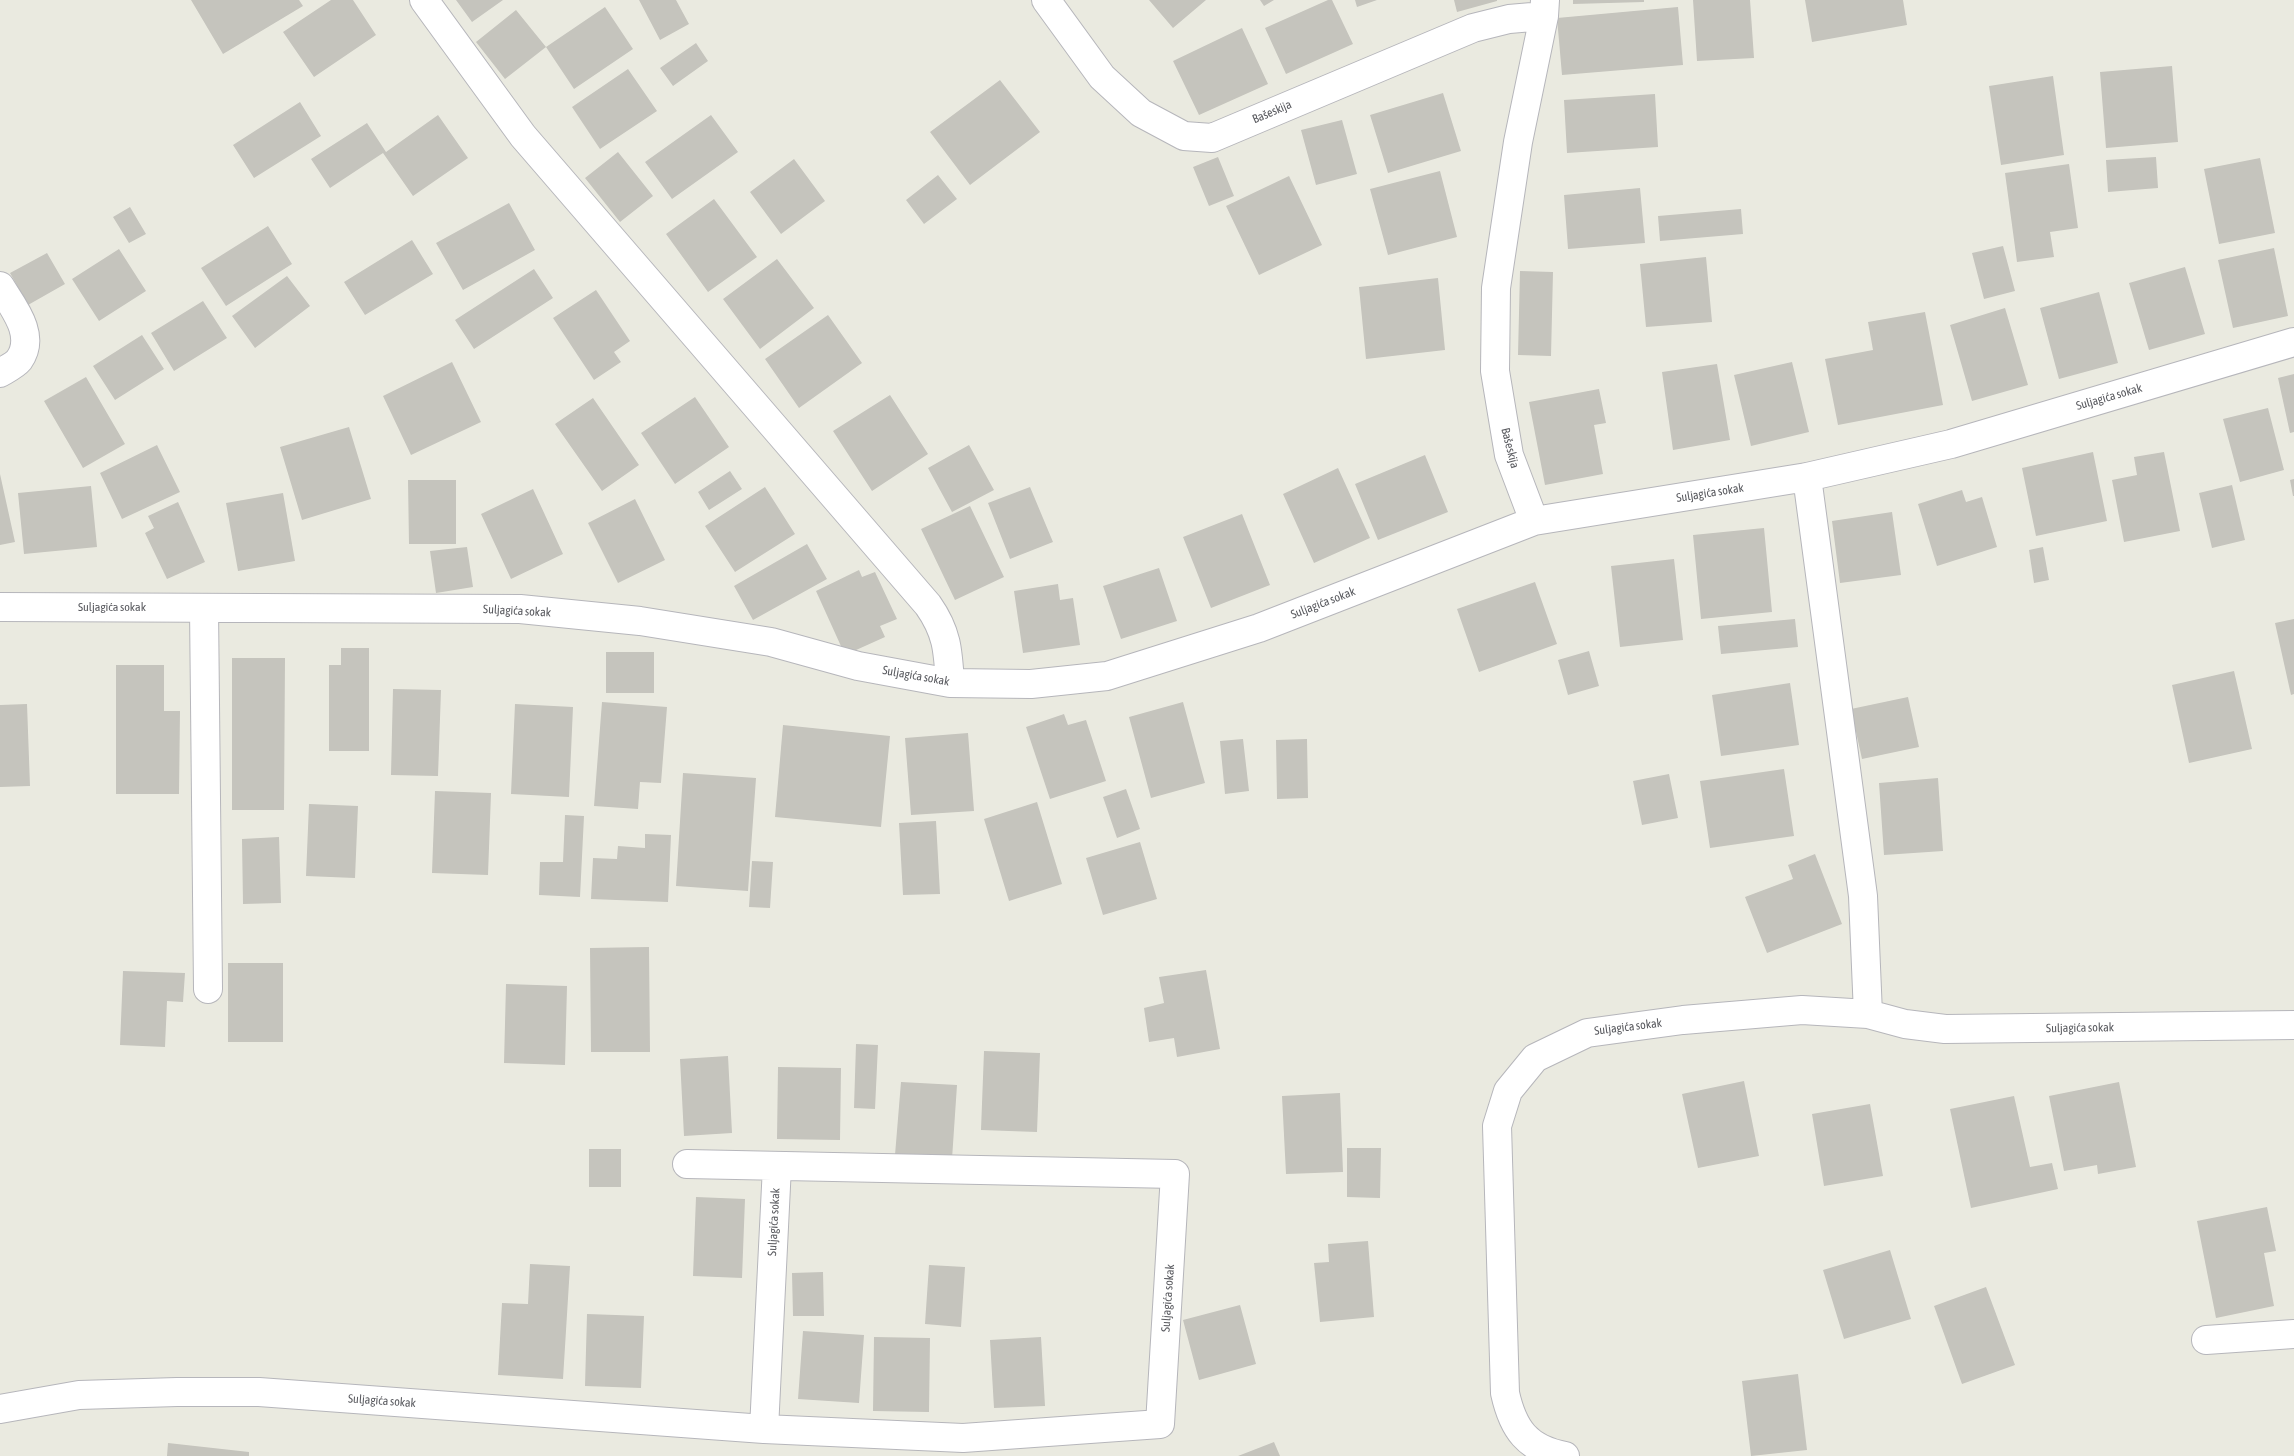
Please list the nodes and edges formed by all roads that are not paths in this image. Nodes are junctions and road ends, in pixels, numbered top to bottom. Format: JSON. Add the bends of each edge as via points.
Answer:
{"nodes":[{"id":1,"x":424,"y":0,"type":"edge"},
{"id":2,"x":1046,"y":0,"type":"edge"},
{"id":3,"x":1544,"y":8,"type":"edge"},
{"id":4,"x":0,"y":286,"type":"edge"},
{"id":5,"x":2294,"y":342,"type":"edge"},
{"id":6,"x":0,"y":373,"type":"edge"},
{"id":7,"x":1806,"y":478,"type":"junction"},
{"id":8,"x":1534,"y":522,"type":"junction"},
{"id":9,"x":0,"y":607,"type":"edge"},
{"id":10,"x":204,"y":608,"type":"junction"},
{"id":11,"x":950,"y":683,"type":"junction"},
{"id":12,"x":208,"y":989,"type":"dead end"},
{"id":13,"x":1868,"y":1014,"type":"junction"},
{"id":14,"x":2294,"y":1025,"type":"edge"},
{"id":15,"x":687,"y":1164,"type":"dead end"},
{"id":16,"x":776,"y":1166,"type":"junction"},
{"id":17,"x":2294,"y":1334,"type":"edge"},
{"id":18,"x":2206,"y":1340,"type":"dead end"},
{"id":19,"x":0,"y":1409,"type":"edge"},
{"id":20,"x":764,"y":1429,"type":"junction"},
{"id":21,"x":1565,"y":1456,"type":"edge"}],
"edges":[{"from":1,"to":11,"type":"street","via":[[523,136],[928,605],[941,623],[948,650]]},
{"from":2,"to":3,"type":"street","name":"Bašeskija","via":[[1102,77],[1141,113],[1184,136],[1212,138],[1473,28]]},
{"from":3,"to":8,"type":"street","name":"Bašeskija","via":[[1518,142],[1496,288],[1495,371],[1509,455]]},
{"from":4,"to":6,"type":"street","via":[[23,324],[26,341],[19,360]]},
{"from":5,"to":7,"type":"street","name":"Suljagića sokak","via":[[1951,444]]},
{"from":7,"to":8,"type":"street","name":"Suljagića sokak"},
{"from":7,"to":13,"type":"street","via":[[1863,896]]},
{"from":8,"to":11,"type":"street","name":"Suljagića sokak","via":[[1259,628],[1107,676],[1031,684]]},
{"from":9,"to":10,"type":"street","name":"Suljagića sokak"},
{"from":10,"to":11,"type":"street","name":"Suljagića sokak","via":[[520,610],[640,621],[770,642],[858,666]]},
{"from":10,"to":12,"type":"street"},
{"from":13,"to":14,"type":"street","name":"Suljagića sokak","via":[[1905,1024],[1945,1029]]},
{"from":13,"to":21,"type":"street","name":"Suljagića sokak","via":[[1802,1010],[1683,1020],[1586,1033],[1535,1058],[1508,1091],[1497,1126],[1505,1393],[1510,1417],[1520,1431],[1532,1443],[1553,1454]]},
{"from":15,"to":16,"type":"street","name":"Suljagića sokak"},
{"from":16,"to":20,"type":"street","name":"Suljagića sokak"},
{"from":16,"to":20,"type":"street","name":"Suljagića sokak","via":[[1175,1174],[1160,1424],[963,1438]]},
{"from":17,"to":18,"type":"street"},
{"from":19,"to":20,"type":"street","name":"Suljagića sokak","via":[[79,1395],[259,1392]]}]}
